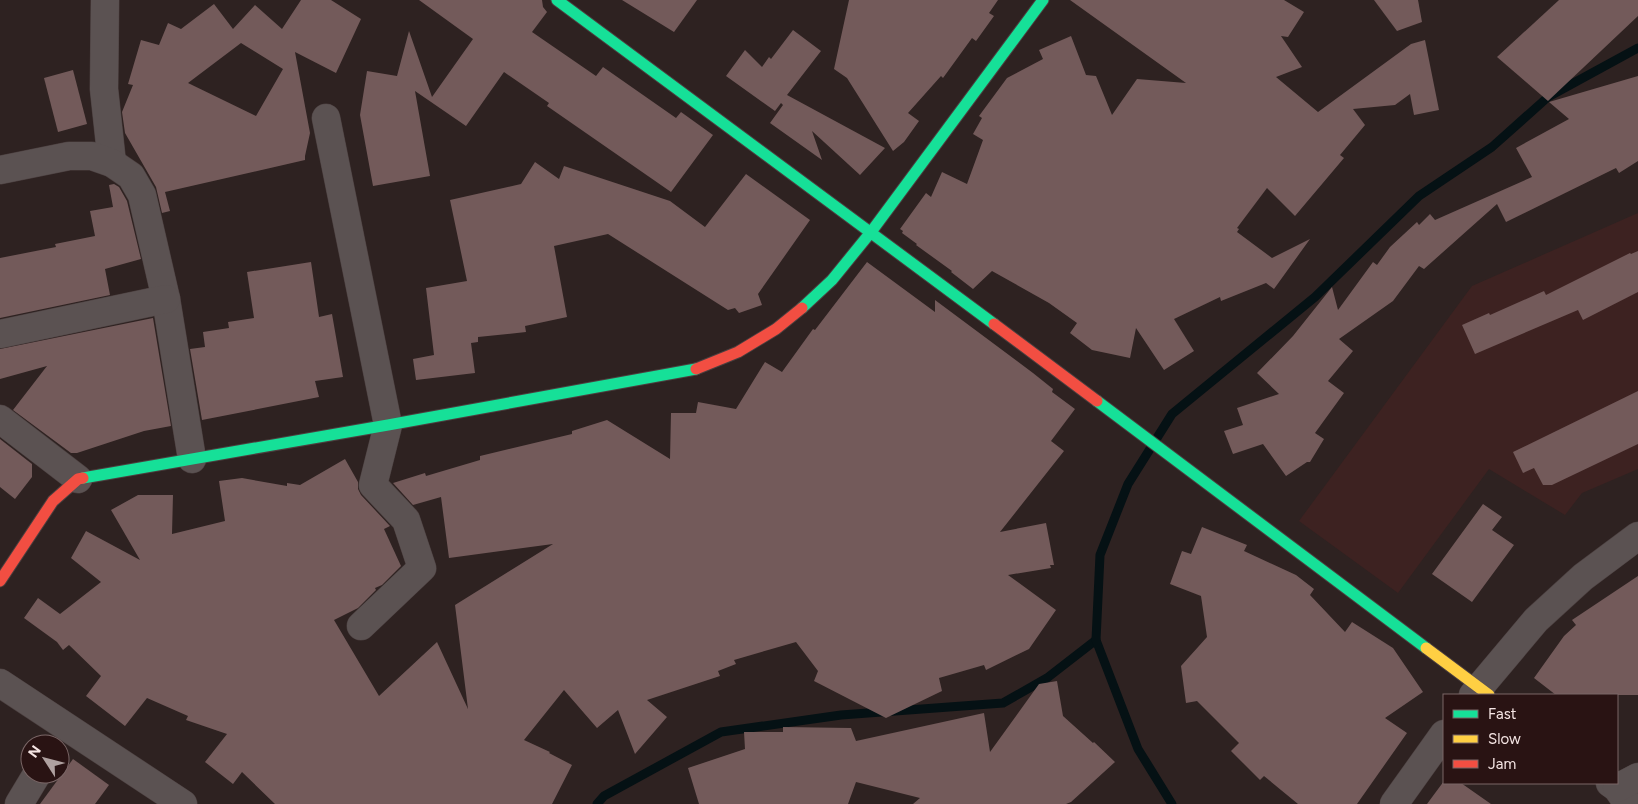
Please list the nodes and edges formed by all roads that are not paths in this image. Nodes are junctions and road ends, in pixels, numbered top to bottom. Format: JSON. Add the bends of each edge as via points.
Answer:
{"nodes":[{"id":1,"x":105,"y":0,"type":"edge"},
{"id":2,"x":556,"y":0,"type":"edge"},
{"id":3,"x":1043,"y":0,"type":"edge"},
{"id":4,"x":326,"y":118,"type":"dead end"},
{"id":5,"x":112,"y":163,"type":"junction"},
{"id":6,"x":0,"y":170,"type":"edge"},
{"id":7,"x":871,"y":232,"type":"junction"},
{"id":8,"x":166,"y":299,"type":"junction"},
{"id":9,"x":0,"y":334,"type":"edge"},
{"id":10,"x":0,"y":419,"type":"edge"},
{"id":11,"x":388,"y":425,"type":"junction"},
{"id":12,"x":192,"y":459,"type":"junction"},
{"id":13,"x":78,"y":479,"type":"junction"},
{"id":14,"x":1638,"y":536,"type":"edge"},
{"id":15,"x":0,"y":581,"type":"edge"},
{"id":16,"x":361,"y":626,"type":"dead end"},
{"id":17,"x":0,"y":683,"type":"edge"},
{"id":18,"x":1480,"y":693,"type":"edge"},
{"id":19,"x":59,"y":734,"type":"edge"},
{"id":20,"x":1443,"y":735,"type":"edge"},
{"id":21,"x":70,"y":741,"type":"edge"},
{"id":22,"x":31,"y":784,"type":"edge"},
{"id":23,"x":19,"y":804,"type":"edge"},
{"id":24,"x":183,"y":804,"type":"edge"},
{"id":25,"x":1394,"y":804,"type":"edge"}],
"edges":[{"from":1,"to":5,"type":"street","via":[[104,89]]},
{"from":2,"to":7,"type":"street"},
{"from":3,"to":7,"type":"street"},
{"from":4,"to":11,"type":"street"},
{"from":5,"to":6,"type":"street","via":[[92,156],[69,156]]},
{"from":5,"to":8,"type":"street","via":[[131,176],[142,195]]},
{"from":7,"to":11,"type":"street","via":[[810,302],[776,329],[738,352],[700,368]]},
{"from":7,"to":18,"type":"street"},
{"from":8,"to":9,"type":"street"},
{"from":8,"to":12,"type":"street"},
{"from":10,"to":13,"type":"street"},
{"from":11,"to":12,"type":"street"},
{"from":11,"to":16,"type":"street","via":[[373,485],[406,520],[422,568]]},
{"from":12,"to":13,"type":"street"},
{"from":13,"to":15,"type":"street","via":[[53,501]]},
{"from":14,"to":18,"type":"street","via":[[1583,577],[1536,620]]},
{"from":17,"to":19,"type":"street"},
{"from":20,"to":25,"type":"street"},
{"from":21,"to":24,"type":"street"},
{"from":22,"to":23,"type":"street"}]}
